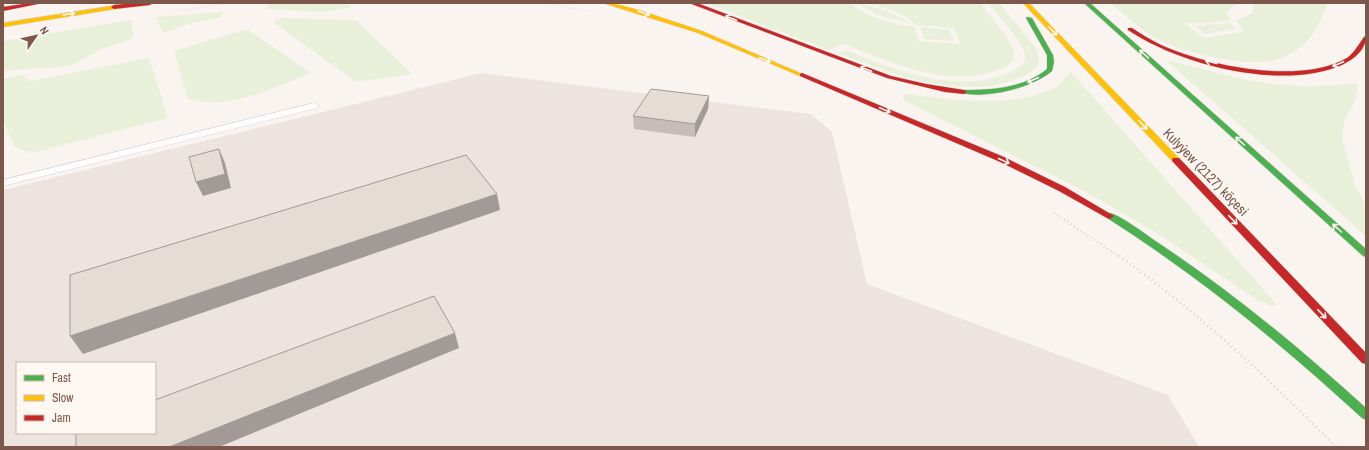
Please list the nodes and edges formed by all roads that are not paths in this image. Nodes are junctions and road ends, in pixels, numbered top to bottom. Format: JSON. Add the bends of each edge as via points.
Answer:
{"nodes":[{"id":1,"x":40,"y":3,"type":"edge"},
{"id":2,"x":140,"y":3,"type":"edge"},
{"id":3,"x":150,"y":3,"type":"edge"},
{"id":4,"x":606,"y":3,"type":"edge"},
{"id":5,"x":692,"y":3,"type":"edge"},
{"id":6,"x":1020,"y":3,"type":"edge"},
{"id":7,"x":1026,"y":3,"type":"edge"},
{"id":8,"x":1087,"y":3,"type":"edge"},
{"id":9,"x":1093,"y":3,"type":"edge"},
{"id":10,"x":114,"y":7,"type":"junction"},
{"id":11,"x":3,"y":9,"type":"edge"},
{"id":12,"x":3,"y":25,"type":"edge"},
{"id":13,"x":1366,"y":38,"type":"edge"},
{"id":14,"x":314,"y":106,"type":"dead end"},
{"id":15,"x":3,"y":183,"type":"edge"},
{"id":16,"x":1366,"y":254,"type":"edge"},
{"id":17,"x":1366,"y":360,"type":"edge"},
{"id":18,"x":1366,"y":414,"type":"edge"}],
"edges":[{"from":1,"to":11,"type":"main road"},
{"from":2,"to":10,"type":"main road"},
{"from":3,"to":10,"type":"main road"},
{"from":4,"to":18,"type":"main road","one_way":true,"via":[[700,32],[994,156],[1062,189],[1148,239],[1239,305],[1304,358]]},
{"from":6,"to":5,"type":"main road","one_way":true,"via":[[1051,58],[1049,71],[1019,86],[975,92],[923,86],[876,73]]},
{"from":7,"to":17,"type":"main road","name":"Kulyýew (2127) köçesi","one_way":true},
{"from":16,"to":8,"type":"main road","one_way":true},
{"from":13,"to":9,"type":"main road","one_way":true,"via":[[1348,59],[1323,69],[1286,74],[1250,70],[1201,60],[1159,46]]},
{"from":12,"to":10,"type":"main road","one_way":true},
{"from":14,"to":15,"type":"lane"}]}
